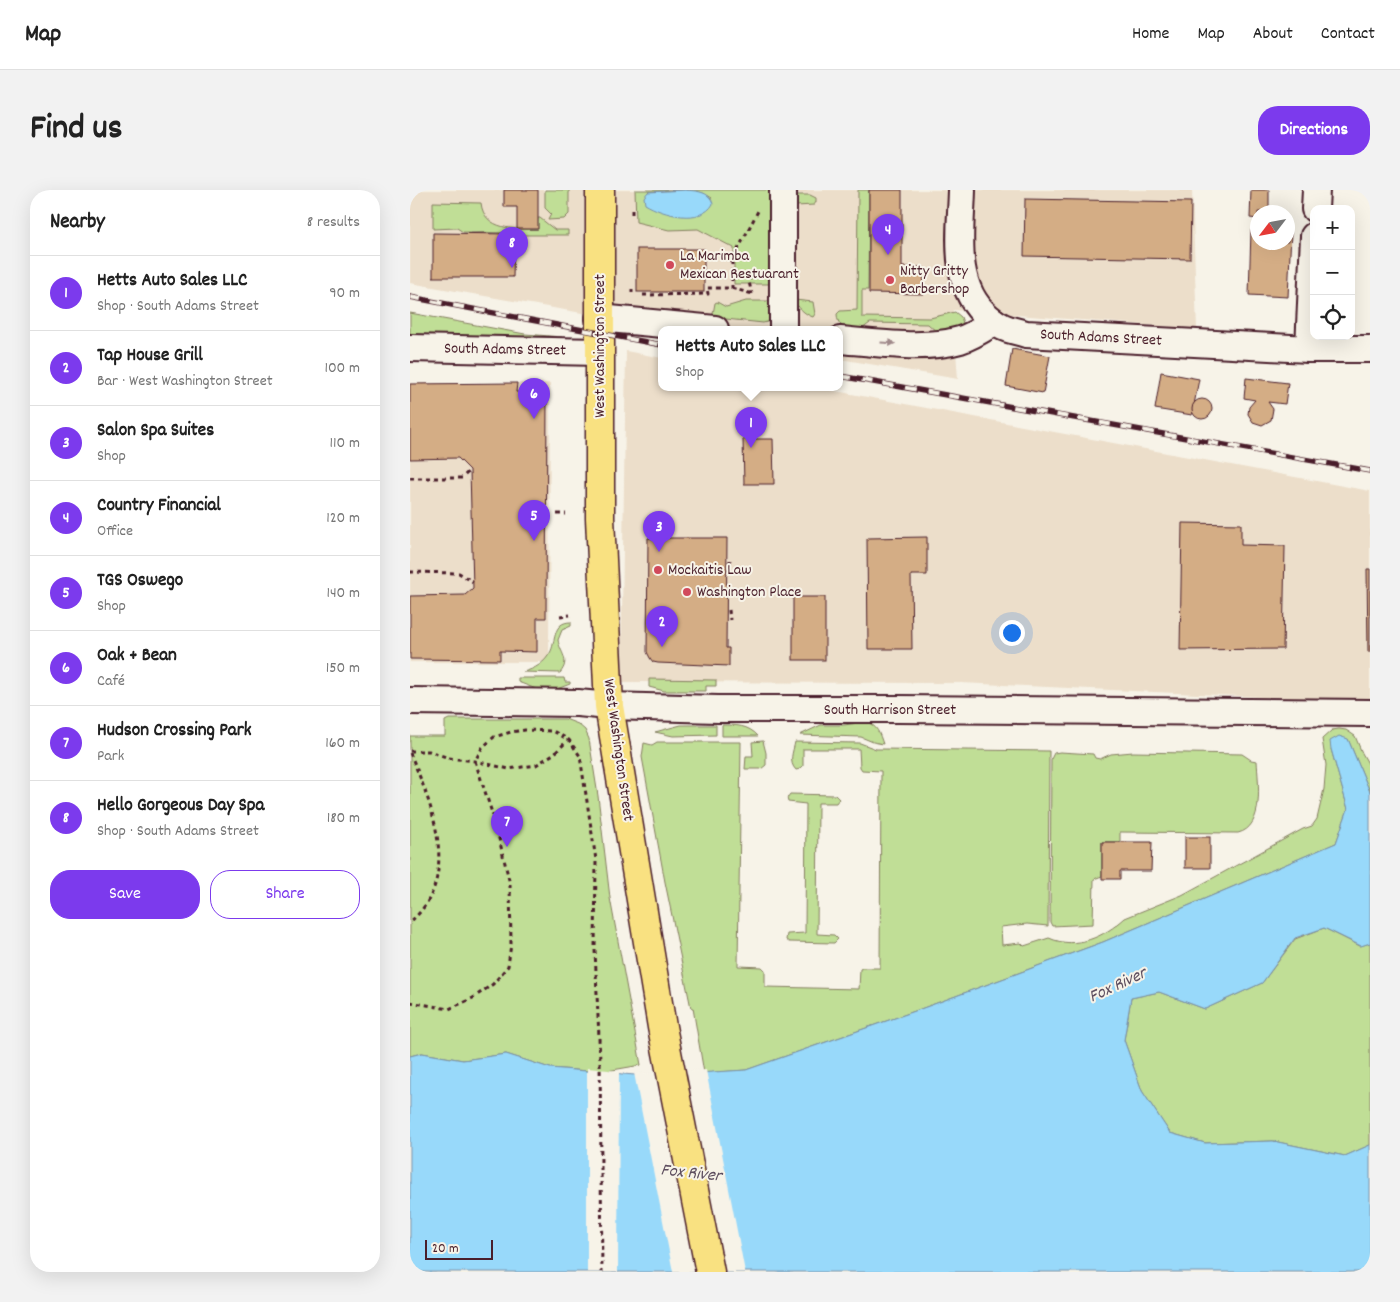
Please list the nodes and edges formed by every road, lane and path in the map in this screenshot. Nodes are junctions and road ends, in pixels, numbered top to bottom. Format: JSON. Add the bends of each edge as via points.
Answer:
{"nodes":[{"id":1,"x":600,"y":190,"type":"edge"},
{"id":2,"x":783,"y":190,"type":"edge"},
{"id":3,"x":962,"y":190,"type":"edge"},
{"id":4,"x":1316,"y":190,"type":"edge"},
{"id":5,"x":1315,"y":205,"type":"edge"},
{"id":6,"x":760,"y":207,"type":"dead end"},
{"id":7,"x":632,"y":210,"type":"dead end"},
{"id":8,"x":632,"y":218,"type":"dead end"},
{"id":9,"x":1313,"y":250,"type":"edge"},
{"id":10,"x":751,"y":276,"type":"dead end"},
{"id":11,"x":632,"y":289,"type":"dead end"},
{"id":12,"x":732,"y":289,"type":"junction"},
{"id":13,"x":632,"y":294,"type":"dead end"},
{"id":14,"x":642,"y":295,"type":"dead end"},
{"id":15,"x":599,"y":318,"type":"junction"},
{"id":16,"x":994,"y":322,"type":"junction"},
{"id":17,"x":683,"y":326,"type":"edge"},
{"id":18,"x":783,"y":326,"type":"edge"},
{"id":19,"x":843,"y":340,"type":"edge"},
{"id":20,"x":410,"y":348,"type":"edge"},
{"id":21,"x":1370,"y":348,"type":"edge"},
{"id":22,"x":1309,"y":349,"type":"junction"},
{"id":23,"x":600,"y":352,"type":"junction"},
{"id":24,"x":470,"y":470,"type":"dead end"},
{"id":25,"x":410,"y":478,"type":"edge"},
{"id":26,"x":557,"y":514,"type":"dead end"},
{"id":27,"x":566,"y":514,"type":"dead end"},
{"id":28,"x":730,"y":560,"type":"dead end"},
{"id":29,"x":410,"y":572,"type":"edge"},
{"id":30,"x":730,"y":572,"type":"dead end"},
{"id":31,"x":472,"y":582,"type":"dead end"},
{"id":32,"x":729,"y":610,"type":"dead end"},
{"id":33,"x":570,"y":615,"type":"dead end"},
{"id":34,"x":560,"y":616,"type":"dead end"},
{"id":35,"x":730,"y":620,"type":"dead end"},
{"id":36,"x":410,"y":701,"type":"edge"},
{"id":37,"x":609,"y":706,"type":"junction"},
{"id":38,"x":1370,"y":713,"type":"edge"},
{"id":39,"x":568,"y":740,"type":"junction"},
{"id":40,"x":410,"y":752,"type":"edge"},
{"id":41,"x":475,"y":761,"type":"junction"},
{"id":42,"x":410,"y":922,"type":"edge"},
{"id":43,"x":410,"y":1002,"type":"edge"},
{"id":44,"x":602,"y":1272,"type":"edge"},
{"id":45,"x":710,"y":1272,"type":"edge"}],
"edges":[{"from":1,"to":15,"type":"main road","name":"West Washington Street"},
{"from":2,"to":18,"type":"street"},
{"from":3,"to":16,"type":"street","via":[[964,281],[974,300]]},
{"from":4,"to":5,"type":"street"},
{"from":6,"to":12,"type":"path","via":[[732,260]]},
{"from":7,"to":8,"type":"path"},
{"from":9,"to":22,"type":"street"},
{"from":10,"to":12,"type":"path","via":[[752,294]]},
{"from":11,"to":13,"type":"path"},
{"from":12,"to":14,"type":"path","via":[[707,288],[708,294]]},
{"from":15,"to":17,"type":"street"},
{"from":15,"to":23,"type":"main road","name":"West Washington Street"},
{"from":19,"to":16,"type":"street","one_way":true,"via":[[942,344],[961,340]]},
{"from":16,"to":22,"type":"street","name":"South Adams Street","via":[[1026,334]]},
{"from":20,"to":23,"type":"street","name":"South Adams Street"},
{"from":21,"to":22,"type":"street","name":"South Adams Street"},
{"from":23,"to":37,"type":"main road","name":"West Washington Street","via":[[600,518]]},
{"from":24,"to":25,"type":"path","via":[[462,478]]},
{"from":26,"to":27,"type":"path"},
{"from":28,"to":30,"type":"path"},
{"from":29,"to":31,"type":"path","via":[[459,573]]},
{"from":32,"to":35,"type":"path"},
{"from":33,"to":34,"type":"path"},
{"from":36,"to":37,"type":"street","name":"South Harrison Street"},
{"from":37,"to":38,"type":"street","name":"South Harrison Street","via":[[726,710]]},
{"from":37,"to":45,"type":"main road","name":"West Washington Street","via":[[662,1027]]},
{"from":39,"to":41,"type":"path","via":[[555,754],[536,766],[509,769]]},
{"from":39,"to":41,"type":"path","via":[[553,731],[511,732],[494,737],[482,748]]},
{"from":39,"to":44,"type":"path","via":[[580,756],[596,860]]},
{"from":40,"to":41,"type":"path","via":[[429,751],[449,758]]},
{"from":40,"to":42,"type":"path","via":[[428,797],[440,859],[436,886],[420,913]]},
{"from":41,"to":43,"type":"path","via":[[495,822],[510,884],[508,966],[493,984],[449,1009]]}]}
